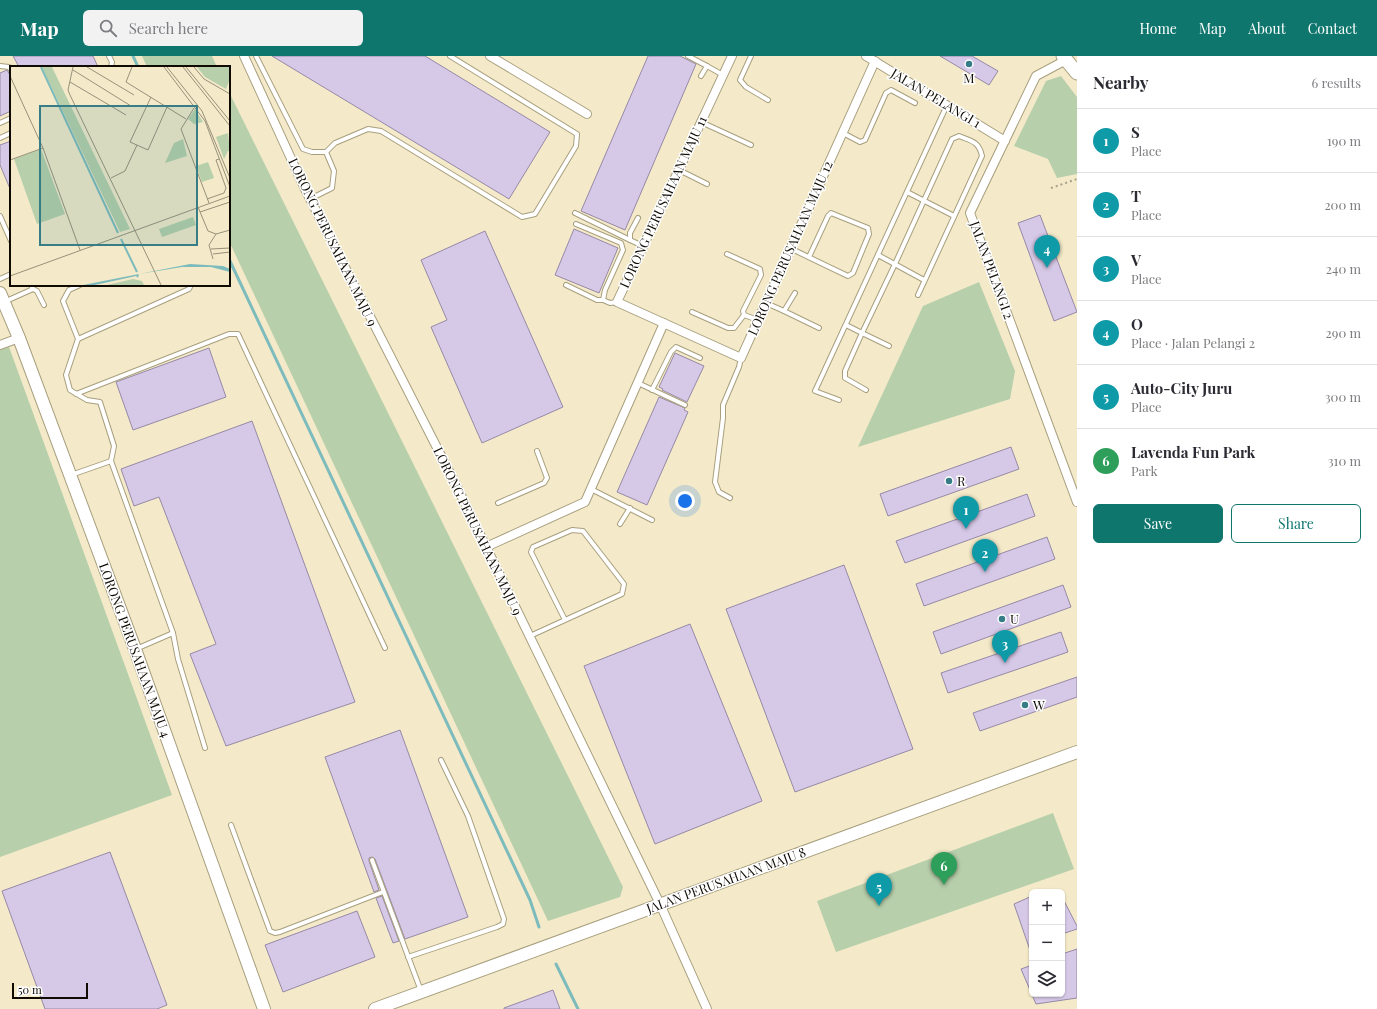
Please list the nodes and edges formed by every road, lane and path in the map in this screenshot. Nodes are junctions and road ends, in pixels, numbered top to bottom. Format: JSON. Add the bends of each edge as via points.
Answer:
{"nodes":[{"id":1,"x":109,"y":56,"type":"edge"},
{"id":2,"x":244,"y":56,"type":"edge"},
{"id":3,"x":256,"y":56,"type":"edge"},
{"id":4,"x":450,"y":56,"type":"edge"},
{"id":5,"x":490,"y":56,"type":"edge"},
{"id":6,"x":688,"y":56,"type":"edge"},
{"id":7,"x":732,"y":56,"type":"edge"},
{"id":8,"x":751,"y":56,"type":"edge"},
{"id":9,"x":866,"y":56,"type":"edge"},
{"id":10,"x":1065,"y":58,"type":"edge"},
{"id":11,"x":875,"y":61,"type":"junction"},
{"id":12,"x":0,"y":66,"type":"edge"},
{"id":13,"x":111,"y":66,"type":"edge"},
{"id":14,"x":707,"y":66,"type":"junction"},
{"id":15,"x":10,"y":68,"type":"edge"},
{"id":16,"x":1077,"y":73,"type":"edge"},
{"id":17,"x":723,"y":75,"type":"junction"},
{"id":18,"x":701,"y":76,"type":"dead end"},
{"id":19,"x":768,"y":100,"type":"dead end"},
{"id":20,"x":915,"y":103,"type":"dead end"},
{"id":21,"x":947,"y":105,"type":"junction"},
{"id":22,"x":587,"y":114,"type":"dead end"},
{"id":23,"x":10,"y":118,"type":"edge"},
{"id":24,"x":701,"y":122,"type":"junction"},
{"id":25,"x":0,"y":123,"type":"edge"},
{"id":26,"x":843,"y":132,"type":"junction"},
{"id":27,"x":10,"y":133,"type":"edge"},
{"id":28,"x":0,"y":138,"type":"edge"},
{"id":29,"x":1005,"y":141,"type":"junction"},
{"id":30,"x":752,"y":145,"type":"dead end"},
{"id":31,"x":326,"y":152,"type":"junction"},
{"id":32,"x":679,"y":170,"type":"junction"},
{"id":33,"x":1077,"y":179,"type":"edge"},
{"id":34,"x":707,"y":184,"type":"dead end"},
{"id":35,"x":1051,"y":188,"type":"dead end"},
{"id":36,"x":907,"y":192,"type":"junction"},
{"id":37,"x":310,"y":199,"type":"junction"},
{"id":38,"x":924,"y":201,"type":"junction"},
{"id":39,"x":575,"y":213,"type":"dead end"},
{"id":40,"x":0,"y":216,"type":"edge"},
{"id":41,"x":954,"y":216,"type":"junction"},
{"id":42,"x":638,"y":218,"type":"dead end"},
{"id":43,"x":576,"y":224,"type":"dead end"},
{"id":44,"x":10,"y":239,"type":"edge"},
{"id":45,"x":630,"y":240,"type":"junction"},
{"id":46,"x":643,"y":246,"type":"junction"},
{"id":47,"x":790,"y":248,"type":"junction"},
{"id":48,"x":727,"y":254,"type":"dead end"},
{"id":49,"x":878,"y":255,"type":"junction"},
{"id":50,"x":809,"y":257,"type":"junction"},
{"id":51,"x":895,"y":264,"type":"junction"},
{"id":52,"x":10,"y":274,"type":"edge"},
{"id":53,"x":0,"y":279,"type":"edge"},
{"id":54,"x":924,"y":280,"type":"junction"},
{"id":55,"x":566,"y":285,"type":"dead end"},
{"id":56,"x":78,"y":286,"type":"edge"},
{"id":57,"x":191,"y":286,"type":"edge"},
{"id":58,"x":32,"y":287,"type":"edge"},
{"id":59,"x":794,"y":293,"type":"dead end"},
{"id":60,"x":918,"y":295,"type":"dead end"},
{"id":61,"x":2,"y":298,"type":"edge"},
{"id":62,"x":603,"y":300,"type":"junction"},
{"id":63,"x":617,"y":302,"type":"junction"},
{"id":64,"x":766,"y":303,"type":"junction"},
{"id":65,"x":44,"y":305,"type":"dead end"},
{"id":66,"x":784,"y":311,"type":"junction"},
{"id":67,"x":692,"y":312,"type":"dead end"},
{"id":68,"x":744,"y":315,"type":"junction"},
{"id":69,"x":758,"y":320,"type":"junction"},
{"id":70,"x":664,"y":323,"type":"junction"},
{"id":71,"x":846,"y":325,"type":"junction"},
{"id":72,"x":819,"y":328,"type":"dead end"},
{"id":73,"x":862,"y":333,"type":"junction"},
{"id":74,"x":19,"y":338,"type":"junction"},
{"id":75,"x":78,"y":339,"type":"junction"},
{"id":76,"x":0,"y":345,"type":"edge"},
{"id":77,"x":889,"y":346,"type":"dead end"},
{"id":78,"x":700,"y":358,"type":"dead end"},
{"id":79,"x":741,"y":358,"type":"junction"},
{"id":80,"x":638,"y":383,"type":"junction"},
{"id":81,"x":652,"y":390,"type":"junction"},
{"id":82,"x":866,"y":390,"type":"dead end"},
{"id":83,"x":76,"y":394,"type":"junction"},
{"id":84,"x":839,"y":400,"type":"dead end"},
{"id":85,"x":685,"y":405,"type":"dead end"},
{"id":86,"x":537,"y":451,"type":"dead end"},
{"id":87,"x":111,"y":461,"type":"junction"},
{"id":88,"x":71,"y":475,"type":"junction"},
{"id":89,"x":591,"y":489,"type":"junction"},
{"id":90,"x":730,"y":498,"type":"dead end"},
{"id":91,"x":1077,"y":502,"type":"edge"},
{"id":92,"x":498,"y":503,"type":"dead end"},
{"id":93,"x":630,"y":508,"type":"junction"},
{"id":94,"x":652,"y":520,"type":"dead end"},
{"id":95,"x":620,"y":524,"type":"dead end"},
{"id":96,"x":486,"y":547,"type":"junction"},
{"id":97,"x":565,"y":620,"type":"junction"},
{"id":98,"x":173,"y":634,"type":"junction"},
{"id":99,"x":530,"y":636,"type":"junction"},
{"id":100,"x":384,"y":648,"type":"dead end"},
{"id":101,"x":135,"y":649,"type":"junction"},
{"id":102,"x":205,"y":748,"type":"dead end"},
{"id":103,"x":1077,"y":752,"type":"edge"},
{"id":104,"x":441,"y":760,"type":"dead end"},
{"id":105,"x":230,"y":825,"type":"dead end"},
{"id":106,"x":372,"y":860,"type":"dead end"},
{"id":107,"x":383,"y":892,"type":"junction"},
{"id":108,"x":660,"y":904,"type":"junction"},
{"id":109,"x":408,"y":958,"type":"junction"},
{"id":110,"x":422,"y":992,"type":"junction"},
{"id":111,"x":264,"y":1009,"type":"edge"},
{"id":112,"x":375,"y":1009,"type":"edge"},
{"id":113,"x":707,"y":1009,"type":"edge"}],
"edges":[{"from":1,"to":13,"type":"lane"},
{"from":2,"to":37,"type":"street","name":"LORONG PERUSAHAAN MAJU 9"},
{"from":3,"to":31,"type":"lane","via":[[303,149]]},
{"from":4,"to":31,"type":"lane","via":[[577,134],[576,146],[535,214],[522,217],[381,131],[368,129],[335,143]]},
{"from":5,"to":22,"type":"street"},
{"from":6,"to":14,"type":"lane"},
{"from":7,"to":17,"type":"street","name":"LORONG PERUSAHAAN MAJU 11"},
{"from":8,"to":19,"type":"lane","via":[[740,80],[746,87]]},
{"from":9,"to":11,"type":"street","name":"JALAN PELANGI 1"},
{"from":10,"to":16,"type":"main road"},
{"from":10,"to":29,"type":"street","name":"JALAN PELANGI 2","via":[[1036,76]]},
{"from":11,"to":21,"type":"street","name":"JALAN PELANGI 1"},
{"from":11,"to":26,"type":"street","name":"LORONG PERUSAHAAN MAJU 12"},
{"from":12,"to":15,"type":"lane"},
{"from":14,"to":17,"type":"lane"},
{"from":14,"to":18,"type":"lane"},
{"from":17,"to":24,"type":"street","name":"LORONG PERUSAHAAN MAJU 11"},
{"from":20,"to":26,"type":"lane","via":[[891,90],[886,93],[865,140],[860,142]]},
{"from":21,"to":29,"type":"street","name":"JALAN PELANGI 1"},
{"from":21,"to":36,"type":"lane"},
{"from":23,"to":25,"type":"lane"},
{"from":24,"to":30,"type":"lane"},
{"from":24,"to":32,"type":"street","name":"LORONG PERUSAHAAN MAJU 11"},
{"from":26,"to":47,"type":"street","name":"LORONG PERUSAHAAN MAJU 12"},
{"from":27,"to":28,"type":"lane"},
{"from":29,"to":91,"type":"street","name":"JALAN PELANGI 2","via":[[970,213]]},
{"from":31,"to":37,"type":"lane","via":[[334,171],[332,188]]},
{"from":32,"to":34,"type":"lane"},
{"from":32,"to":46,"type":"street","name":"LORONG PERUSAHAAN MAJU 11"},
{"from":33,"to":35,"type":"path"},
{"from":36,"to":38,"type":"lane"},
{"from":36,"to":49,"type":"lane"},
{"from":37,"to":96,"type":"street","name":"LORONG PERUSAHAAN MAJU 9"},
{"from":38,"to":41,"type":"lane"},
{"from":38,"to":41,"type":"lane","via":[[952,139],[959,136],[976,143],[982,156]]},
{"from":38,"to":51,"type":"lane"},
{"from":39,"to":45,"type":"lane"},
{"from":40,"to":44,"type":"lane"},
{"from":41,"to":54,"type":"lane"},
{"from":42,"to":45,"type":"lane","via":[[630,233]]},
{"from":43,"to":62,"type":"lane","via":[[621,244],[623,250],[604,290]]},
{"from":45,"to":46,"type":"lane"},
{"from":46,"to":63,"type":"street","name":"LORONG PERUSAHAAN MAJU 11"},
{"from":47,"to":50,"type":"lane"},
{"from":47,"to":64,"type":"street","name":"LORONG PERUSAHAAN MAJU 12"},
{"from":48,"to":68,"type":"lane","via":[[760,269],[761,275],[743,311]]},
{"from":49,"to":51,"type":"lane"},
{"from":49,"to":71,"type":"lane"},
{"from":50,"to":50,"type":"lane","via":[[831,213],[868,228],[869,234],[853,273],[848,276]]},
{"from":51,"to":54,"type":"lane"},
{"from":51,"to":73,"type":"lane"},
{"from":52,"to":53,"type":"lane"},
{"from":54,"to":60,"type":"lane"},
{"from":55,"to":62,"type":"lane","via":[[597,300]]},
{"from":56,"to":75,"type":"lane","via":[[70,290],[63,301]]},
{"from":57,"to":75,"type":"lane"},
{"from":58,"to":61,"type":"lane"},
{"from":58,"to":65,"type":"lane"},
{"from":59,"to":66,"type":"lane"},
{"from":61,"to":74,"type":"street","name":"LORONG PERUSAHAAN MAJU 4"},
{"from":62,"to":63,"type":"lane"},
{"from":63,"to":70,"type":"street","name":"LORONG PERUSAHAAN MAJU 11"},
{"from":64,"to":66,"type":"lane"},
{"from":64,"to":69,"type":"street","name":"LORONG PERUSAHAAN MAJU 12"},
{"from":66,"to":72,"type":"lane"},
{"from":67,"to":68,"type":"lane","via":[[728,328],[734,328]]},
{"from":68,"to":69,"type":"lane"},
{"from":69,"to":79,"type":"street","name":"LORONG PERUSAHAAN MAJU 12"},
{"from":70,"to":79,"type":"street"},
{"from":70,"to":80,"type":"street"},
{"from":71,"to":73,"type":"lane"},
{"from":71,"to":84,"type":"lane","via":[[815,391]]},
{"from":73,"to":77,"type":"lane"},
{"from":73,"to":82,"type":"lane","via":[[845,371],[845,378]]},
{"from":74,"to":76,"type":"street"},
{"from":74,"to":88,"type":"street","name":"LORONG PERUSAHAAN MAJU 4"},
{"from":75,"to":83,"type":"lane","via":[[66,375],[70,390]]},
{"from":78,"to":81,"type":"lane","via":[[676,347]]},
{"from":79,"to":90,"type":"lane","via":[[723,405],[715,482],[719,492]]},
{"from":80,"to":81,"type":"lane"},
{"from":80,"to":89,"type":"street"},
{"from":81,"to":85,"type":"lane"},
{"from":83,"to":87,"type":"lane","via":[[87,400],[100,402],[114,446]]},
{"from":83,"to":100,"type":"lane","via":[[229,334],[238,334]]},
{"from":86,"to":92,"type":"lane","via":[[547,478],[544,483]]},
{"from":87,"to":88,"type":"lane"},
{"from":87,"to":98,"type":"lane"},
{"from":88,"to":101,"type":"street","name":"LORONG PERUSAHAAN MAJU 4"},
{"from":89,"to":93,"type":"lane"},
{"from":89,"to":96,"type":"street","via":[[585,502]]},
{"from":93,"to":94,"type":"lane"},
{"from":93,"to":95,"type":"lane"},
{"from":96,"to":99,"type":"street","name":"LORONG PERUSAHAAN MAJU 9"},
{"from":97,"to":97,"type":"lane","via":[[622,594],[624,584],[583,531],[572,530],[533,547],[531,552]]},
{"from":97,"to":99,"type":"lane"},
{"from":98,"to":101,"type":"lane"},
{"from":98,"to":102,"type":"lane"},
{"from":99,"to":108,"type":"street","name":"LORONG PERUSAHAAN MAJU 9"},
{"from":101,"to":111,"type":"street","name":"LORONG PERUSAHAAN MAJU 4"},
{"from":103,"to":108,"type":"street","name":"JALAN PERUSAHAAN MAJU 8"},
{"from":104,"to":109,"type":"lane","via":[[468,816],[504,919],[503,924],[497,927]]},
{"from":105,"to":107,"type":"lane","via":[[272,932],[280,932]]},
{"from":106,"to":107,"type":"lane"},
{"from":107,"to":109,"type":"lane"},
{"from":108,"to":110,"type":"street","name":"JALAN PERUSAHAAN MAJU 8"},
{"from":108,"to":113,"type":"street","name":"LORONG PERUSAHAAN MAJU 9"},
{"from":109,"to":110,"type":"lane"},
{"from":110,"to":112,"type":"street","name":"JALAN PERUSAHAAN MAJU 8"}]}
